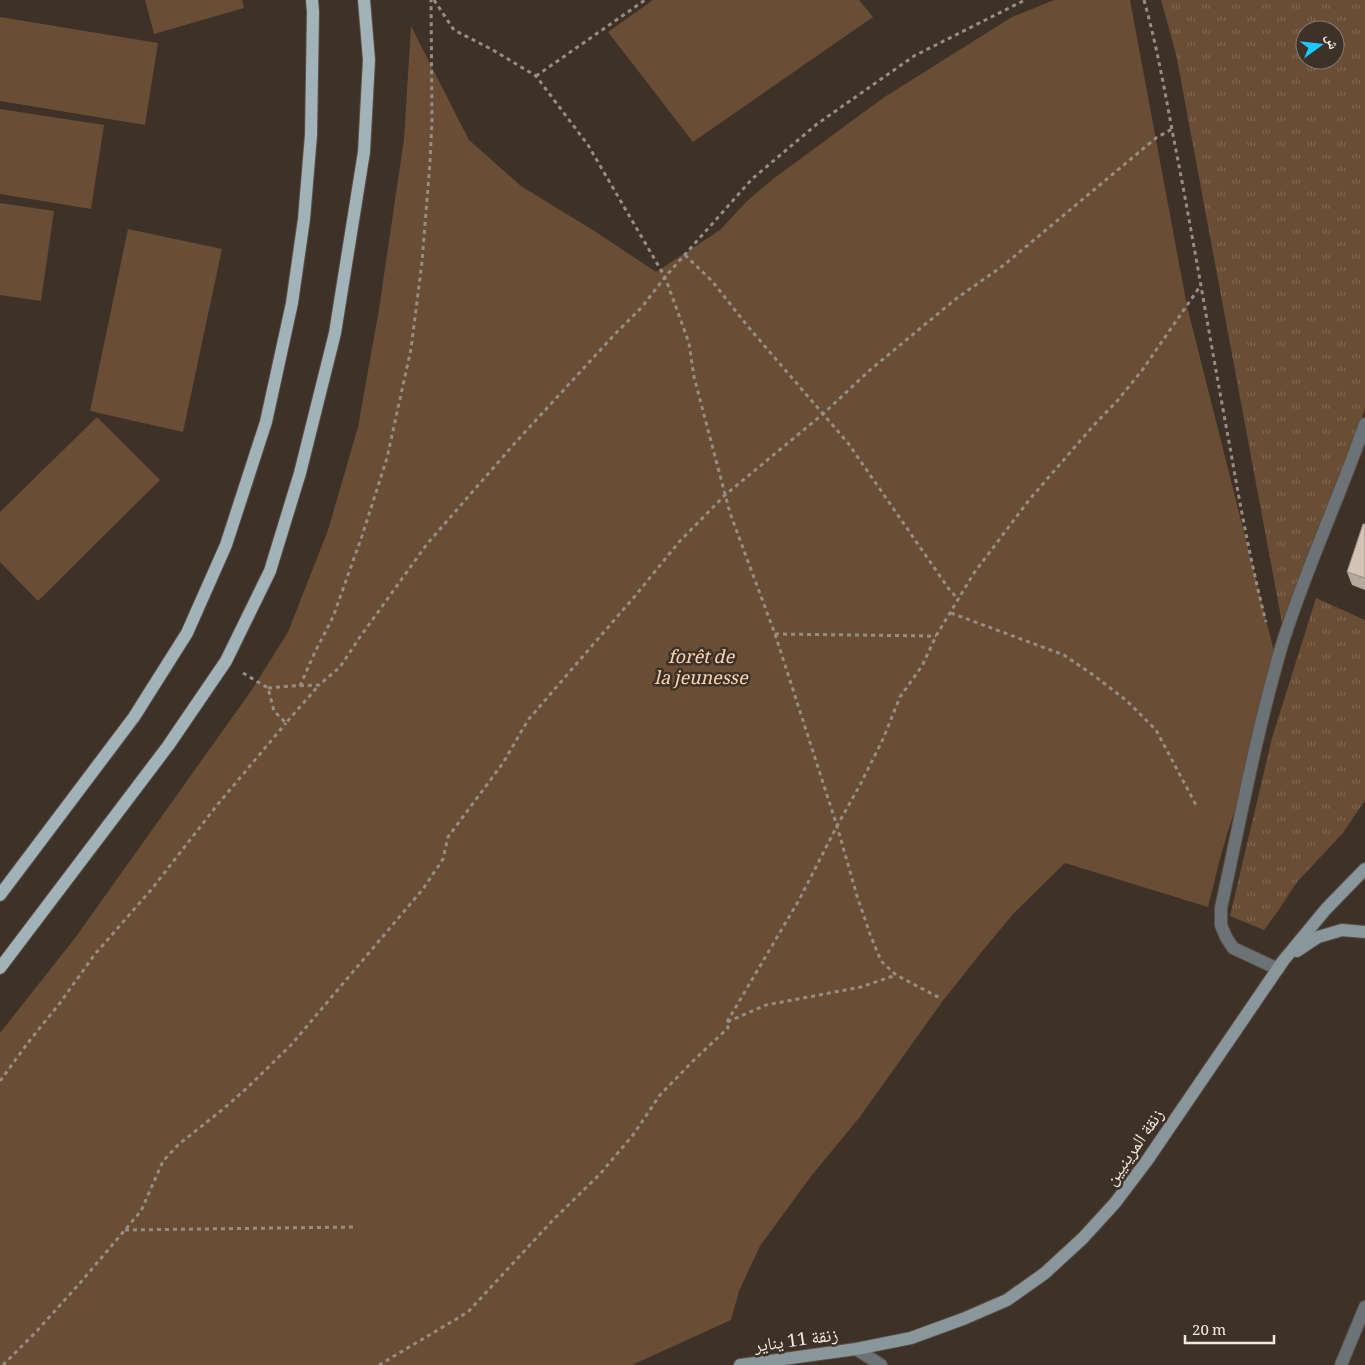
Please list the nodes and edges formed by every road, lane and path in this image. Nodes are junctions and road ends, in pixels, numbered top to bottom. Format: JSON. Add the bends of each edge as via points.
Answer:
{"nodes":[{"id":1,"x":312,"y":0,"type":"edge"},
{"id":2,"x":364,"y":0,"type":"edge"},
{"id":3,"x":432,"y":0,"type":"edge"},
{"id":4,"x":645,"y":0,"type":"edge"},
{"id":5,"x":1025,"y":0,"type":"edge"},
{"id":6,"x":1144,"y":0,"type":"edge"},
{"id":7,"x":536,"y":76,"type":"junction"},
{"id":8,"x":1172,"y":129,"type":"junction"},
{"id":9,"x":685,"y":255,"type":"junction"},
{"id":10,"x":665,"y":278,"type":"junction"},
{"id":11,"x":1201,"y":285,"type":"junction"},
{"id":12,"x":823,"y":414,"type":"junction"},
{"id":13,"x":1365,"y":424,"type":"edge"},
{"id":14,"x":726,"y":495,"type":"junction"},
{"id":15,"x":959,"y":600,"type":"junction"},
{"id":16,"x":951,"y":613,"type":"junction"},
{"id":17,"x":1268,"y":628,"type":"dead end"},
{"id":18,"x":775,"y":634,"type":"junction"},
{"id":19,"x":936,"y":636,"type":"junction"},
{"id":20,"x":258,"y":682,"type":"dead end"},
{"id":21,"x":319,"y":685,"type":"junction"},
{"id":22,"x":300,"y":686,"type":"junction"},
{"id":23,"x":268,"y":688,"type":"junction"},
{"id":24,"x":286,"y":723,"type":"junction"},
{"id":25,"x":1196,"y":805,"type":"dead end"},
{"id":26,"x":837,"y":826,"type":"junction"},
{"id":27,"x":1365,"y":870,"type":"edge"},
{"id":28,"x":0,"y":895,"type":"edge"},
{"id":29,"x":1365,"y":932,"type":"edge"},
{"id":30,"x":1280,"y":965,"type":"junction"},
{"id":31,"x":0,"y":968,"type":"edge"},
{"id":32,"x":896,"y":975,"type":"junction"},
{"id":33,"x":940,"y":998,"type":"dead end"},
{"id":34,"x":727,"y":1022,"type":"junction"},
{"id":35,"x":0,"y":1081,"type":"edge"},
{"id":36,"x":355,"y":1227,"type":"dead end"},
{"id":37,"x":125,"y":1230,"type":"junction"},
{"id":38,"x":1365,"y":1307,"type":"edge"},
{"id":39,"x":856,"y":1349,"type":"junction"},
{"id":40,"x":3,"y":1365,"type":"edge"},
{"id":41,"x":379,"y":1365,"type":"edge"},
{"id":42,"x":740,"y":1365,"type":"edge"},
{"id":43,"x":881,"y":1365,"type":"edge"},
{"id":44,"x":1341,"y":1365,"type":"edge"}],
"edges":[{"from":1,"to":28,"type":"main road","via":[[310,135],[304,219],[292,303],[266,422],[226,545],[186,633],[134,717]]},
{"from":2,"to":31,"type":"main road","via":[[369,60],[364,152],[335,333],[300,473],[270,571],[226,662],[168,746]]},
{"from":3,"to":7,"type":"path","via":[[454,30]]},
{"from":3,"to":22,"type":"path","via":[[430,162],[411,348],[388,458],[333,617]]},
{"from":4,"to":7,"type":"path"},
{"from":5,"to":9,"type":"path","via":[[914,56],[817,124],[752,179]]},
{"from":6,"to":8,"type":"path"},
{"from":7,"to":10,"type":"path","via":[[588,145]]},
{"from":8,"to":11,"type":"path"},
{"from":8,"to":12,"type":"path","via":[[1156,138],[1004,265],[957,298],[870,370]]},
{"from":9,"to":10,"type":"path"},
{"from":9,"to":12,"type":"path","via":[[712,281]]},
{"from":10,"to":14,"type":"path","via":[[689,343],[694,377]]},
{"from":10,"to":21,"type":"path","via":[[427,544],[340,667]]},
{"from":11,"to":15,"type":"path","via":[[1143,369],[1029,500],[974,573]]},
{"from":11,"to":17,"type":"path","via":[[1236,479]]},
{"from":12,"to":14,"type":"path"},
{"from":12,"to":15,"type":"path","via":[[848,443]]},
{"from":13,"to":30,"type":"street","via":[[1281,648],[1221,908],[1221,925],[1233,948]]},
{"from":14,"to":18,"type":"path"},
{"from":14,"to":37,"type":"path","via":[[679,542],[528,720],[503,764],[448,837],[443,859],[423,889],[291,1046],[163,1161],[141,1211]]},
{"from":15,"to":16,"type":"path"},
{"from":16,"to":19,"type":"path"},
{"from":16,"to":25,"type":"path","via":[[1064,655],[1127,701],[1156,730]]},
{"from":18,"to":19,"type":"path"},
{"from":18,"to":26,"type":"path"},
{"from":19,"to":26,"type":"path","via":[[922,666],[900,697],[860,785]]},
{"from":20,"to":23,"type":"path"},
{"from":21,"to":22,"type":"path"},
{"from":21,"to":24,"type":"path"},
{"from":22,"to":23,"type":"path"},
{"from":23,"to":24,"type":"path","via":[[274,711]]},
{"from":24,"to":35,"type":"path","via":[[95,954]]},
{"from":26,"to":32,"type":"path","via":[[870,934],[881,961]]},
{"from":26,"to":34,"type":"path","via":[[799,900]]},
{"from":27,"to":30,"type":"main road","name":"زنقة المرينيين","via":[[1326,909]]},
{"from":29,"to":30,"type":"main road","via":[[1342,930],[1318,937]]},
{"from":30,"to":39,"type":"main road","name":"زنقة المرينيين","via":[[1146,1162],[1084,1238],[1045,1273],[1007,1300],[911,1338]]},
{"from":32,"to":33,"type":"path"},
{"from":32,"to":34,"type":"path","via":[[861,987],[766,1005]]},
{"from":34,"to":41,"type":"path","via":[[728,1028],[660,1095],[633,1135],[600,1174],[468,1312]]},
{"from":36,"to":37,"type":"path"},
{"from":37,"to":40,"type":"path"},
{"from":38,"to":44,"type":"street"},
{"from":39,"to":42,"type":"main road","name":"زنقة 11 يناير"},
{"from":39,"to":43,"type":"street"}]}
